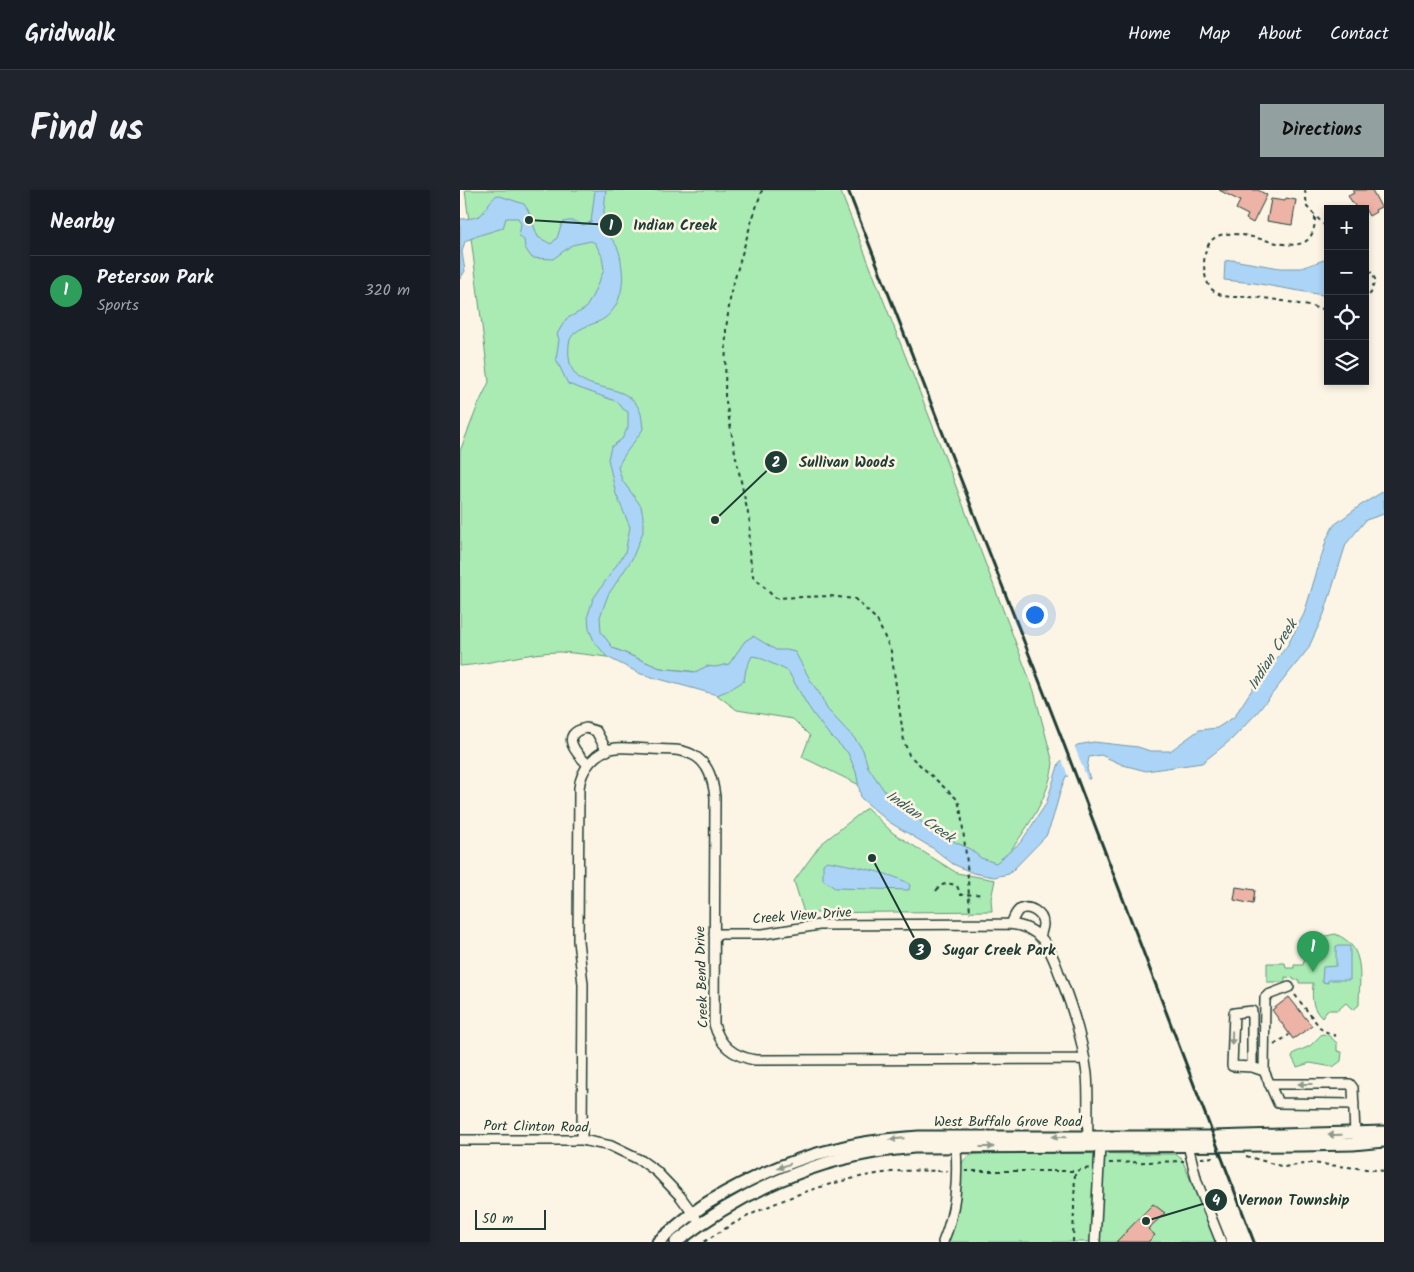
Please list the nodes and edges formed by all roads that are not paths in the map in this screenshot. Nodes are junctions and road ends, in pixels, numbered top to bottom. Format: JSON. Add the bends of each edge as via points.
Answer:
{"nodes":[{"id":1,"x":607,"y":751,"type":"junction"},
{"id":2,"x":588,"y":765,"type":"junction"},
{"id":3,"x":1011,"y":924,"type":"junction"},
{"id":4,"x":714,"y":934,"type":"junction"},
{"id":5,"x":1040,"y":936,"type":"junction"},
{"id":6,"x":1289,"y":987,"type":"road end"},
{"id":7,"x":1265,"y":998,"type":"junction"},
{"id":8,"x":1252,"y":1011,"type":"junction"},
{"id":9,"x":1085,"y":1059,"type":"junction"},
{"id":10,"x":1252,"y":1068,"type":"junction"},
{"id":11,"x":1264,"y":1071,"type":"junction"},
{"id":12,"x":1269,"y":1084,"type":"junction"},
{"id":13,"x":1354,"y":1104,"type":"junction"},
{"id":14,"x":1384,"y":1132,"type":"edge"},
{"id":15,"x":1355,"y":1134,"type":"junction"},
{"id":16,"x":460,"y":1140,"type":"edge"},
{"id":17,"x":582,"y":1140,"type":"junction"},
{"id":18,"x":1384,"y":1141,"type":"edge"},
{"id":19,"x":1088,"y":1142,"type":"junction"},
{"id":20,"x":1187,"y":1142,"type":"junction"},
{"id":21,"x":1100,"y":1146,"type":"junction"},
{"id":22,"x":956,"y":1147,"type":"junction"},
{"id":23,"x":833,"y":1155,"type":"junction"},
{"id":24,"x":697,"y":1219,"type":"junction"},
{"id":25,"x":658,"y":1242,"type":"edge"},
{"id":26,"x":676,"y":1242,"type":"edge"},
{"id":27,"x":943,"y":1242,"type":"edge"},
{"id":28,"x":1095,"y":1242,"type":"edge"},
{"id":29,"x":1221,"y":1242,"type":"edge"}],
"edges":[{"from":1,"to":2,"type":"street"},
{"from":1,"to":2,"type":"street","via":[[596,731],[586,728],[577,732],[572,745]]},
{"from":1,"to":4,"type":"street","name":"Creek Bend Drive","via":[[616,748],[678,750],[692,755],[707,769],[713,780],[715,797]]},
{"from":2,"to":17,"type":"street","via":[[579,788]]},
{"from":3,"to":4,"type":"street","name":"Creek View Drive","via":[[819,925],[763,934]]},
{"from":3,"to":5,"type":"street","name":"Creek View Drive"},
{"from":3,"to":5,"type":"street","via":[[1019,910],[1033,910],[1042,919]]},
{"from":4,"to":9,"type":"street","name":"Creek Bend Drive","via":[[714,1024],[720,1040],[740,1058]]},
{"from":5,"to":9,"type":"street","via":[[1052,953],[1073,1010]]},
{"from":6,"to":7,"type":"street"},
{"from":7,"to":8,"type":"street"},
{"from":7,"to":11,"type":"street"},
{"from":8,"to":10,"type":"street"},
{"from":8,"to":10,"type":"street","one_way":true,"via":[[1233,1014],[1232,1064],[1234,1067]]},
{"from":9,"to":19,"type":"street"},
{"from":10,"to":11,"type":"street"},
{"from":11,"to":12,"type":"street"},
{"from":12,"to":13,"type":"street","via":[[1276,1101],[1281,1104]]},
{"from":13,"to":12,"type":"street","one_way":true,"via":[[1354,1088],[1350,1084]]},
{"from":13,"to":15,"type":"street"},
{"from":14,"to":15,"type":"main road","name":"West Buffalo Grove Road"},
{"from":15,"to":20,"type":"main road","name":"West Buffalo Grove Road","one_way":true},
{"from":16,"to":17,"type":"street","name":"Port Clinton Road"},
{"from":17,"to":24,"type":"street","name":"Port Clinton Road","via":[[611,1146],[642,1161],[666,1180]]},
{"from":18,"to":20,"type":"main road","name":"West Buffalo Grove Road","via":[[1345,1145]]},
{"from":19,"to":20,"type":"main road","name":"West Buffalo Grove Road"},
{"from":19,"to":21,"type":"main road","name":"West Buffalo Grove Road"},
{"from":22,"to":19,"type":"main road","name":"West Buffalo Grove Road","one_way":true},
{"from":19,"to":23,"type":"main road","name":"West Buffalo Grove Road","one_way":true,"via":[[920,1137],[884,1140]]},
{"from":20,"to":21,"type":"main road","name":"West Buffalo Grove Road"},
{"from":20,"to":29,"type":"street"},
{"from":21,"to":28,"type":"street"},
{"from":22,"to":23,"type":"main road","name":"West Buffalo Grove Road","via":[[914,1147]]},
{"from":22,"to":27,"type":"street","via":[[956,1190],[950,1225]]},
{"from":23,"to":24,"type":"main road","via":[[783,1166],[744,1183],[709,1202]]},
{"from":24,"to":25,"type":"main road"},
{"from":24,"to":26,"type":"main road"}]}
